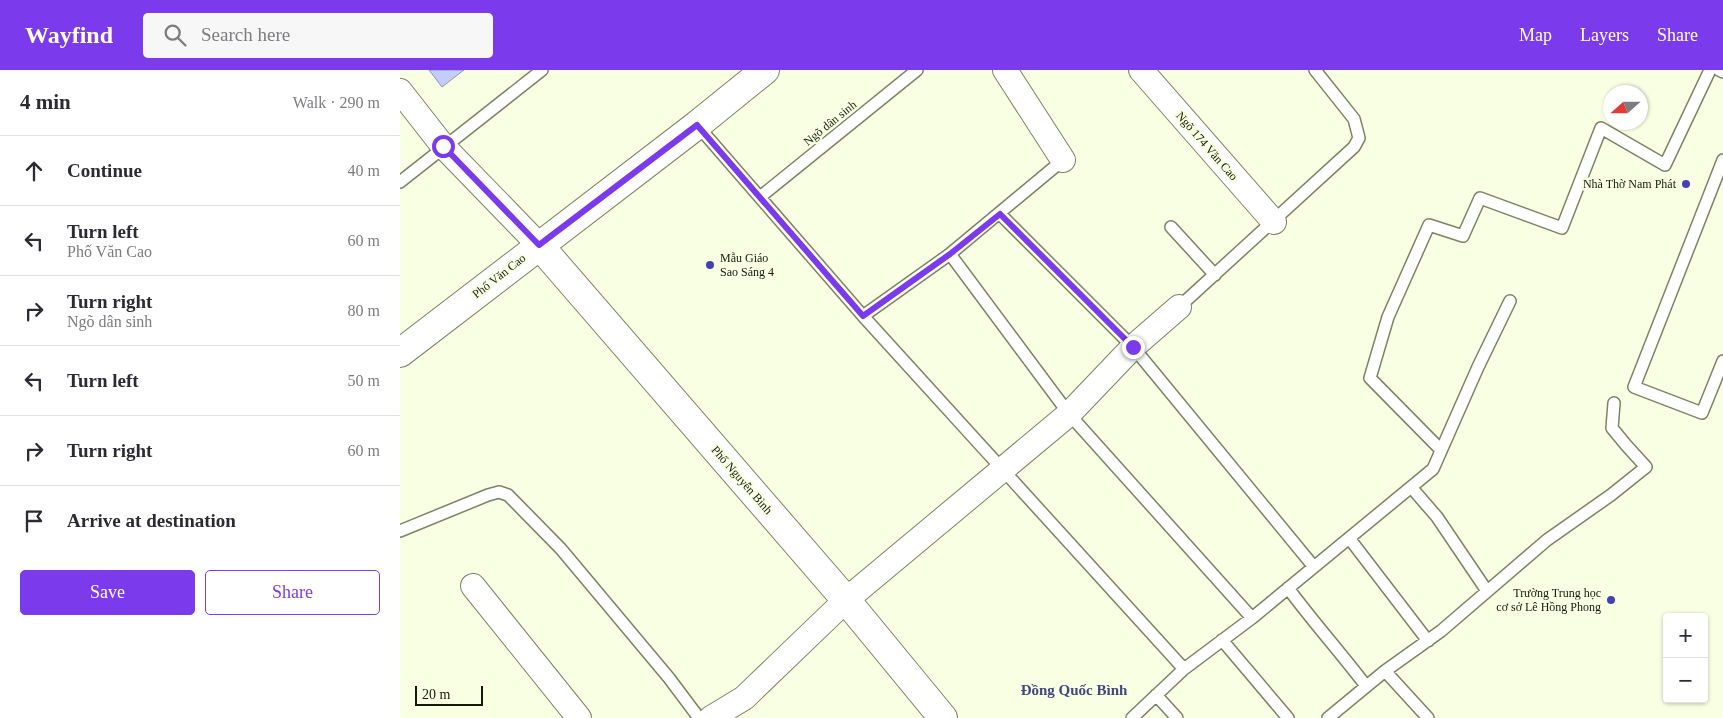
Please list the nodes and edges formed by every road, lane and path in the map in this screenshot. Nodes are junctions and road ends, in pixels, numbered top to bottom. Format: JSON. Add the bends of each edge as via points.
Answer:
{"nodes":[{"id":1,"x":765,"y":70,"type":"edge"},
{"id":2,"x":917,"y":70,"type":"edge"},
{"id":3,"x":1005,"y":70,"type":"edge"},
{"id":4,"x":1141,"y":70,"type":"edge"},
{"id":5,"x":1315,"y":70,"type":"edge"},
{"id":6,"x":1710,"y":70,"type":"edge"},
{"id":7,"x":1719,"y":70,"type":"edge"},
{"id":8,"x":536,"y":72,"type":"edge"},
{"id":9,"x":1723,"y":72,"type":"edge"},
{"id":10,"x":400,"y":90,"type":"edge"},
{"id":11,"x":697,"y":125,"type":"junction"},
{"id":12,"x":443,"y":146,"type":"junction"},
{"id":13,"x":1063,"y":160,"type":"joint"},
{"id":14,"x":1723,"y":160,"type":"edge"},
{"id":15,"x":400,"y":182,"type":"edge"},
{"id":16,"x":760,"y":197,"type":"junction"},
{"id":17,"x":1000,"y":214,"type":"junction"},
{"id":18,"x":1274,"y":222,"type":"junction"},
{"id":19,"x":1171,"y":227,"type":"dead end"},
{"id":20,"x":539,"y":245,"type":"junction"},
{"id":21,"x":950,"y":254,"type":"junction"},
{"id":22,"x":1215,"y":274,"type":"junction"},
{"id":23,"x":1510,"y":301,"type":"dead end"},
{"id":24,"x":1179,"y":306,"type":"joint"},
{"id":25,"x":863,"y":316,"type":"junction"},
{"id":26,"x":1133,"y":347,"type":"junction"},
{"id":27,"x":400,"y":353,"type":"edge"},
{"id":28,"x":1723,"y":360,"type":"edge"},
{"id":29,"x":1614,"y":403,"type":"dead end"},
{"id":30,"x":1068,"y":414,"type":"junction"},
{"id":31,"x":1441,"y":450,"type":"junction"},
{"id":32,"x":1002,"y":469,"type":"junction"},
{"id":33,"x":1411,"y":487,"type":"junction"},
{"id":34,"x":400,"y":531,"type":"edge"},
{"id":35,"x":1349,"y":538,"type":"junction"},
{"id":36,"x":1314,"y":566,"type":"junction"},
{"id":37,"x":473,"y":586,"type":"dead end"},
{"id":38,"x":1288,"y":588,"type":"junction"},
{"id":39,"x":1487,"y":591,"type":"junction"},
{"id":40,"x":846,"y":600,"type":"junction"},
{"id":41,"x":1252,"y":618,"type":"junction"},
{"id":42,"x":1222,"y":640,"type":"junction"},
{"id":43,"x":1428,"y":641,"type":"junction"},
{"id":44,"x":1184,"y":669,"type":"junction"},
{"id":45,"x":1385,"y":671,"type":"junction"},
{"id":46,"x":1366,"y":686,"type":"junction"},
{"id":47,"x":1156,"y":695,"type":"junction"},
{"id":48,"x":1134,"y":717,"type":"edge"},
{"id":49,"x":579,"y":718,"type":"edge"},
{"id":50,"x":699,"y":718,"type":"edge"},
{"id":51,"x":711,"y":718,"type":"edge"},
{"id":52,"x":943,"y":718,"type":"edge"},
{"id":53,"x":1177,"y":718,"type":"edge"},
{"id":54,"x":1288,"y":718,"type":"edge"},
{"id":55,"x":1328,"y":718,"type":"edge"},
{"id":56,"x":1428,"y":718,"type":"edge"}],
"edges":[{"from":1,"to":11,"type":"street","name":"Phố Văn Cao"},
{"from":2,"to":16,"type":"lane","name":"Ngõ dân sinh"},
{"from":3,"to":13,"type":"street"},
{"from":4,"to":18,"type":"street","name":"Ngõ 174 Văn Cao"},
{"from":5,"to":18,"type":"lane","via":[[1354,119],[1359,138],[1354,147]]},
{"from":6,"to":31,"type":"lane","via":[[1665,165],[1601,128],[1562,228],[1480,198],[1463,236],[1429,225],[1388,317],[1370,378]]},
{"from":7,"to":9,"type":"lane"},
{"from":8,"to":12,"type":"lane"},
{"from":10,"to":12,"type":"street"},
{"from":11,"to":16,"type":"lane"},
{"from":11,"to":20,"type":"street","name":"Phố Văn Cao"},
{"from":12,"to":15,"type":"lane"},
{"from":12,"to":20,"type":"street"},
{"from":13,"to":17,"type":"lane"},
{"from":14,"to":28,"type":"lane","via":[[1634,387],[1702,414]]},
{"from":16,"to":25,"type":"lane"},
{"from":17,"to":21,"type":"lane"},
{"from":17,"to":26,"type":"lane"},
{"from":18,"to":22,"type":"lane"},
{"from":19,"to":22,"type":"lane"},
{"from":20,"to":27,"type":"street","name":"Phố Văn Cao"},
{"from":20,"to":40,"type":"street","name":"Phố Nguyễn Bình"},
{"from":21,"to":25,"type":"lane"},
{"from":21,"to":30,"type":"lane"},
{"from":22,"to":24,"type":"lane"},
{"from":23,"to":31,"type":"lane"},
{"from":24,"to":26,"type":"street"},
{"from":25,"to":32,"type":"lane"},
{"from":26,"to":30,"type":"street"},
{"from":26,"to":36,"type":"lane"},
{"from":29,"to":39,"type":"lane","via":[[1612,428],[1646,467],[1547,540]]},
{"from":30,"to":32,"type":"street"},
{"from":30,"to":41,"type":"lane"},
{"from":31,"to":33,"type":"lane","via":[[1432,469]]},
{"from":32,"to":40,"type":"street"},
{"from":32,"to":44,"type":"lane"},
{"from":33,"to":35,"type":"lane"},
{"from":33,"to":39,"type":"lane","via":[[1437,517]]},
{"from":34,"to":50,"type":"lane","via":[[488,495],[499,492],[508,495],[561,549]]},
{"from":35,"to":36,"type":"lane"},
{"from":35,"to":43,"type":"lane"},
{"from":36,"to":38,"type":"lane"},
{"from":37,"to":49,"type":"street"},
{"from":38,"to":41,"type":"lane"},
{"from":38,"to":46,"type":"lane"},
{"from":39,"to":43,"type":"lane"},
{"from":40,"to":51,"type":"street","via":[[744,698]]},
{"from":40,"to":52,"type":"street","name":"Phố Nguyễn Bình"},
{"from":41,"to":42,"type":"lane"},
{"from":42,"to":44,"type":"lane"},
{"from":42,"to":54,"type":"lane"},
{"from":43,"to":45,"type":"lane"},
{"from":44,"to":47,"type":"lane"},
{"from":45,"to":46,"type":"lane"},
{"from":45,"to":56,"type":"lane"},
{"from":46,"to":55,"type":"lane"},
{"from":47,"to":48,"type":"lane"},
{"from":47,"to":53,"type":"lane"}]}
